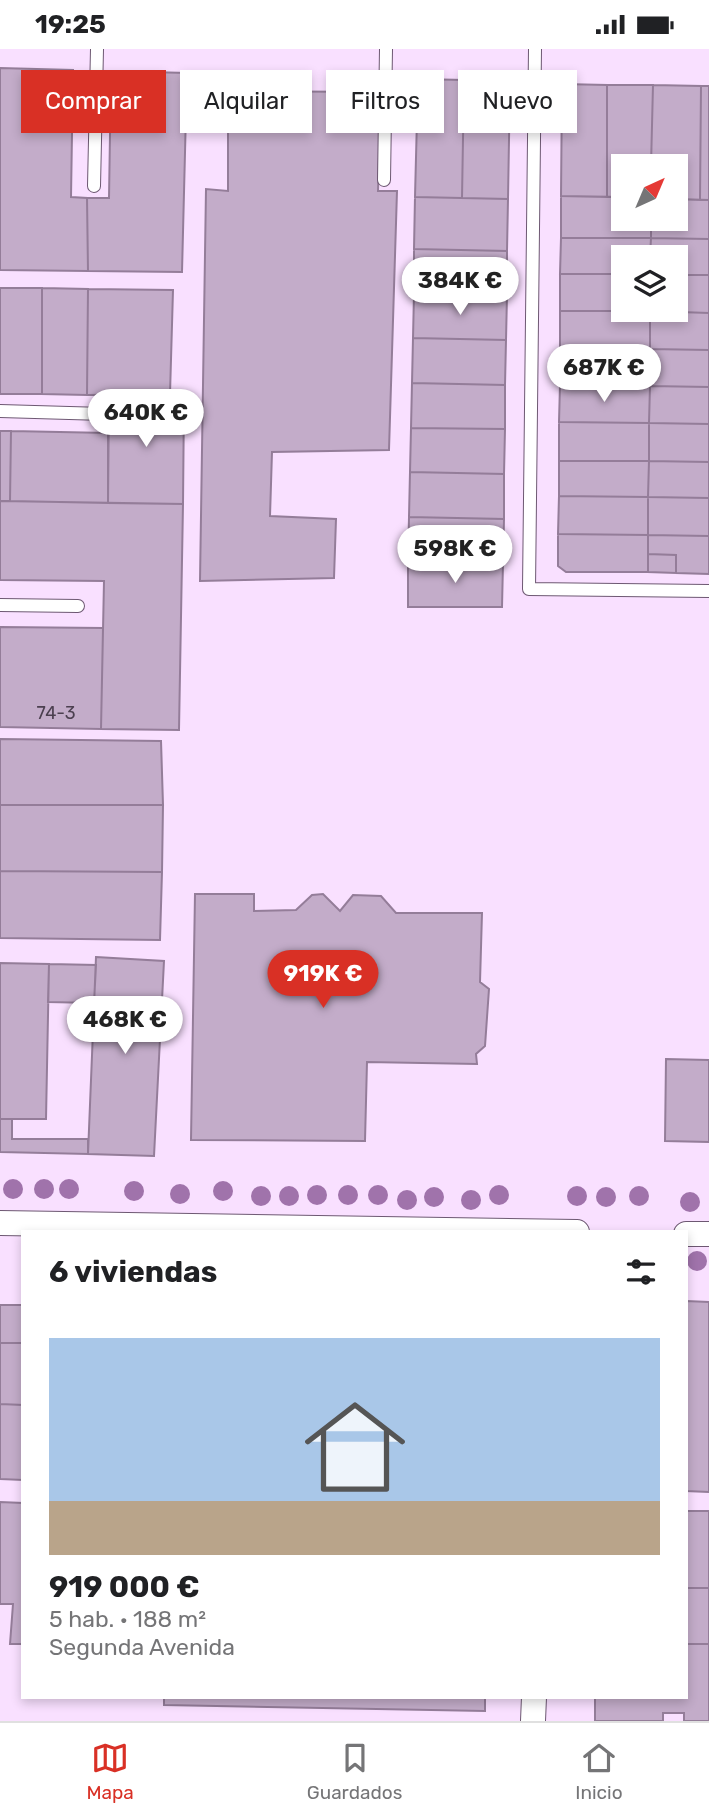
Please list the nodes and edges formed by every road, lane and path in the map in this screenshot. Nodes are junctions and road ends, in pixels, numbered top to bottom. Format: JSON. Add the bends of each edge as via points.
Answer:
{"nodes":[{"id":1,"x":97,"y":49,"type":"edge"},
{"id":2,"x":386,"y":49,"type":"edge"},
{"id":3,"x":535,"y":49,"type":"edge"},
{"id":4,"x":384,"y":180,"type":"dead end"},
{"id":5,"x":94,"y":186,"type":"dead end"},
{"id":6,"x":0,"y":411,"type":"edge"},
{"id":7,"x":104,"y":414,"type":"dead end"},
{"id":8,"x":709,"y":591,"type":"edge"},
{"id":9,"x":0,"y":605,"type":"edge"},
{"id":10,"x":78,"y":605,"type":"dead end"},
{"id":11,"x":0,"y":1223,"type":"edge"},
{"id":12,"x":419,"y":1230,"type":"edge"},
{"id":13,"x":688,"y":1234,"type":"edge"},
{"id":14,"x":709,"y":1234,"type":"edge"},
{"id":15,"x":534,"y":1699,"type":"edge"},
{"id":16,"x":533,"y":1721,"type":"edge"}],
"edges":[{"from":1,"to":5,"type":"lane"},
{"from":2,"to":4,"type":"lane"},
{"from":3,"to":8,"type":"lane","via":[[529,589]]},
{"from":6,"to":7,"type":"lane"},
{"from":9,"to":10,"type":"lane"},
{"from":11,"to":12,"type":"street"},
{"from":13,"to":14,"type":"street"},
{"from":15,"to":16,"type":"street"}]}
